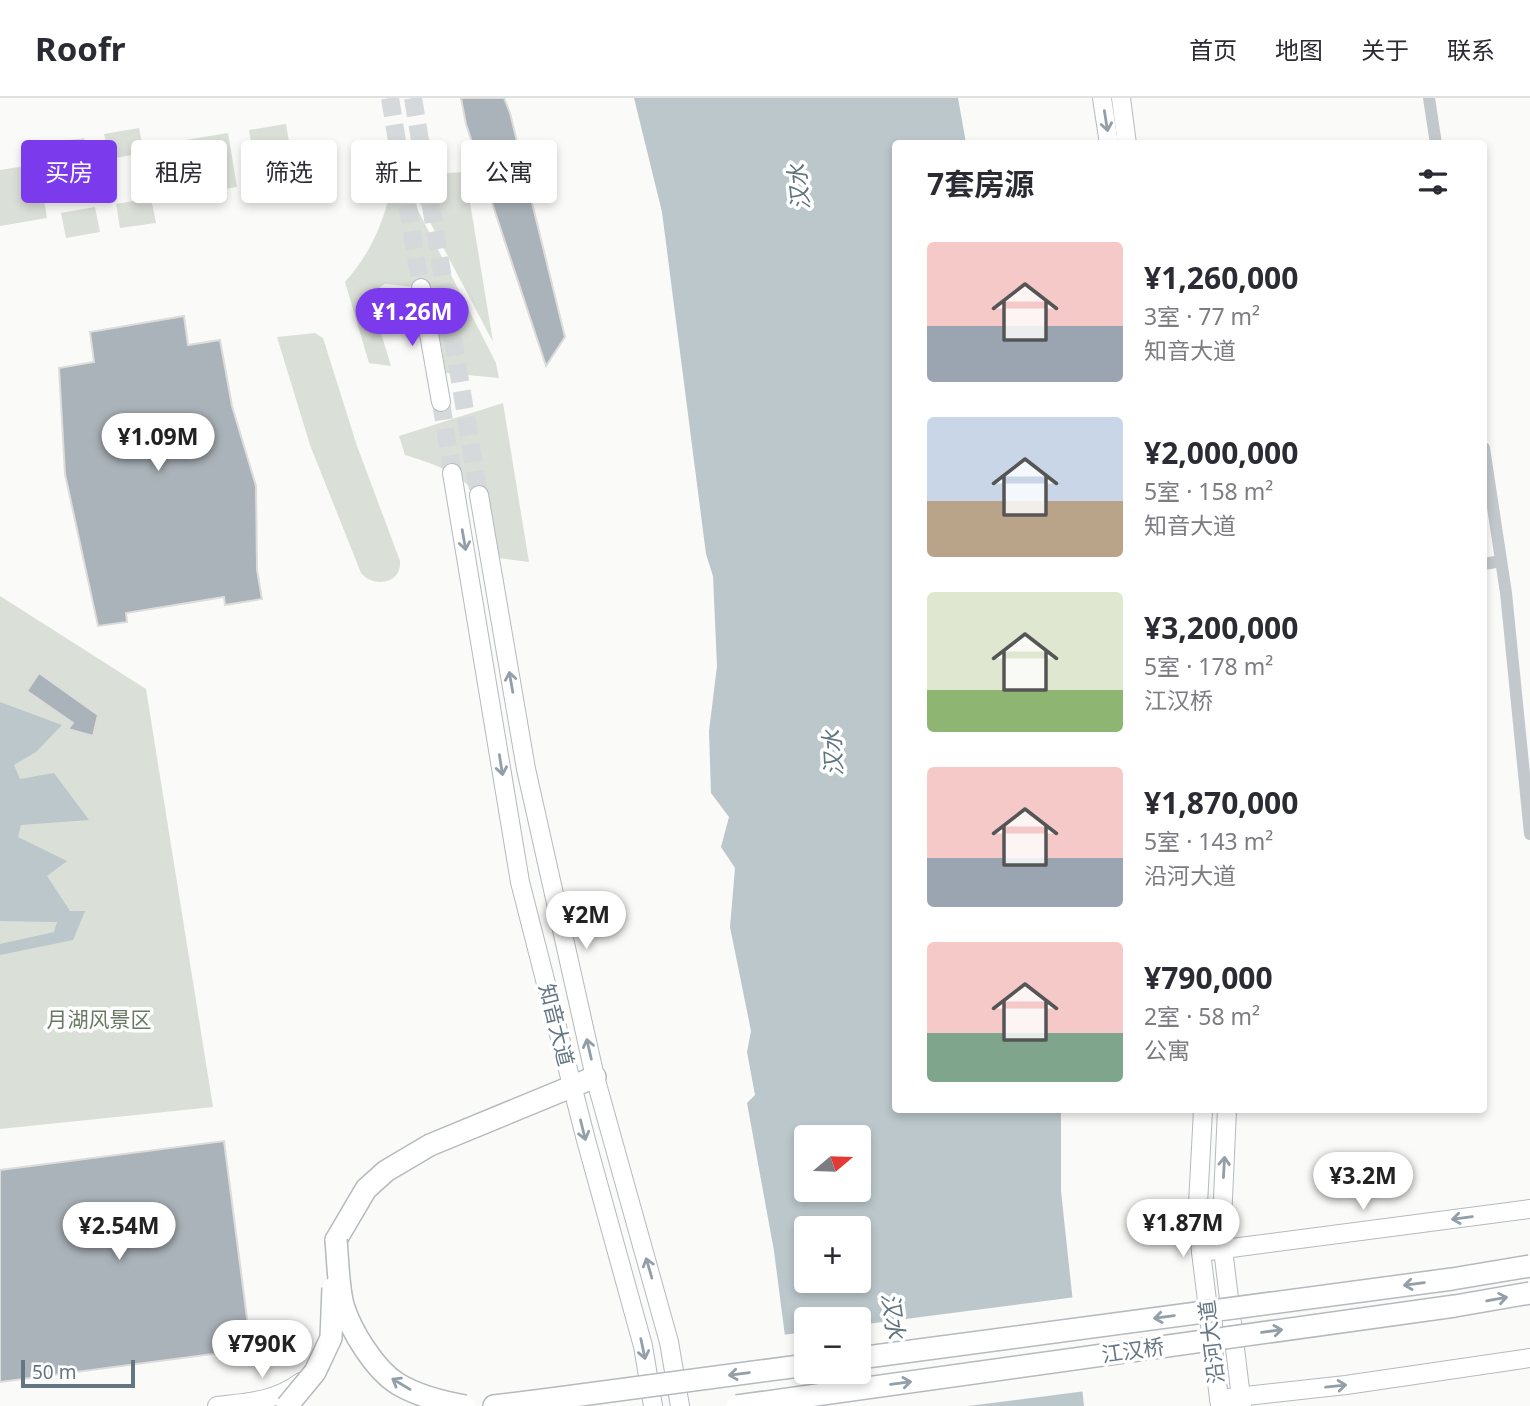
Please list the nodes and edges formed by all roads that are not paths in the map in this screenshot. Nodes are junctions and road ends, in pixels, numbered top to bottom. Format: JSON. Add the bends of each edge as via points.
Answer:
{"nodes":[{"id":1,"x":1102,"y":98,"type":"edge"},
{"id":2,"x":1121,"y":98,"type":"edge"},
{"id":3,"x":1429,"y":98,"type":"edge"},
{"id":4,"x":1108,"y":140,"type":"edge"},
{"id":5,"x":1126,"y":140,"type":"edge"},
{"id":6,"x":1435,"y":140,"type":"edge"},
{"id":7,"x":421,"y":288,"type":"tunnel mouth"},
{"id":8,"x":441,"y":402,"type":"tunnel mouth"},
{"id":9,"x":1487,"y":468,"type":"edge"},
{"id":10,"x":452,"y":473,"type":"tunnel mouth"},
{"id":11,"x":479,"y":495,"type":"tunnel mouth"},
{"id":12,"x":1501,"y":561,"type":"junction"},
{"id":13,"x":1487,"y":563,"type":"edge"},
{"id":14,"x":1530,"y":834,"type":"edge"},
{"id":15,"x":595,"y":1077,"type":"junction"},
{"id":16,"x":572,"y":1087,"type":"junction"},
{"id":17,"x":1203,"y":1113,"type":"edge"},
{"id":18,"x":1227,"y":1113,"type":"edge"},
{"id":19,"x":1530,"y":1209,"type":"edge"},
{"id":20,"x":336,"y":1240,"type":"junction"},
{"id":21,"x":1223,"y":1249,"type":"junction"},
{"id":22,"x":1201,"y":1252,"type":"junction"},
{"id":23,"x":1530,"y":1266,"type":"edge"},
{"id":24,"x":1530,"y":1293,"type":"edge"},
{"id":25,"x":871,"y":1356,"type":"edge"},
{"id":26,"x":1530,"y":1358,"type":"edge"},
{"id":27,"x":794,"y":1367,"type":"edge"},
{"id":28,"x":315,"y":1372,"type":"junction"},
{"id":29,"x":1242,"y":1401,"type":"edge"},
{"id":30,"x":1220,"y":1402,"type":"edge"},
{"id":31,"x":217,"y":1406,"type":"edge"},
{"id":32,"x":287,"y":1406,"type":"edge"},
{"id":33,"x":465,"y":1406,"type":"edge"},
{"id":34,"x":494,"y":1406,"type":"edge"},
{"id":35,"x":653,"y":1406,"type":"edge"},
{"id":36,"x":680,"y":1406,"type":"edge"},
{"id":37,"x":737,"y":1406,"type":"edge"}],
"edges":[{"from":1,"to":4,"type":"main road","one_way":true},
{"from":2,"to":5,"type":"main road"},
{"from":3,"to":6,"type":"street"},
{"from":7,"to":8,"type":"main road"},
{"from":9,"to":12,"type":"street"},
{"from":10,"to":16,"type":"main road","name":"知音大道","one_way":true,"via":[[520,882]]},
{"from":15,"to":11,"type":"main road","name":"知音大道","one_way":true,"via":[[526,769]]},
{"from":12,"to":13,"type":"street"},
{"from":12,"to":14,"type":"street"},
{"from":15,"to":16,"type":"main road"},
{"from":36,"to":15,"type":"main road","name":"知音大道","one_way":true,"via":[[669,1342]]},
{"from":16,"to":20,"type":"main road","via":[[430,1145],[386,1171],[366,1189]]},
{"from":16,"to":35,"type":"main road","name":"知音大道","one_way":true,"via":[[643,1346]]},
{"from":17,"to":22,"type":"main road","name":"沿河大道","via":[[1198,1204]]},
{"from":21,"to":18,"type":"main road","name":"沿河大道","one_way":true},
{"from":19,"to":21,"type":"main road","one_way":true},
{"from":20,"to":28,"type":"main road","bridge":true,"via":[[331,1338]]},
{"from":33,"to":20,"type":"main road","one_way":true,"bridge":true,"via":[[396,1383],[373,1360],[356,1336],[343,1304]]},
{"from":21,"to":22,"type":"main road"},
{"from":21,"to":29,"type":"main road","name":"沿河大道"},
{"from":22,"to":30,"type":"main road","name":"沿河大道"},
{"from":23,"to":25,"type":"main road","name":"江汉桥","one_way":true,"bridge":true},
{"from":37,"to":24,"type":"main road","name":"江汉桥","one_way":true,"bridge":true},
{"from":29,"to":26,"type":"main road","one_way":true},
{"from":27,"to":34,"type":"main road","one_way":true,"bridge":true},
{"from":28,"to":31,"type":"main road","via":[[285,1394]]},
{"from":28,"to":32,"type":"main road","bridge":true},
{"from":29,"to":30,"type":"main road"}]}
